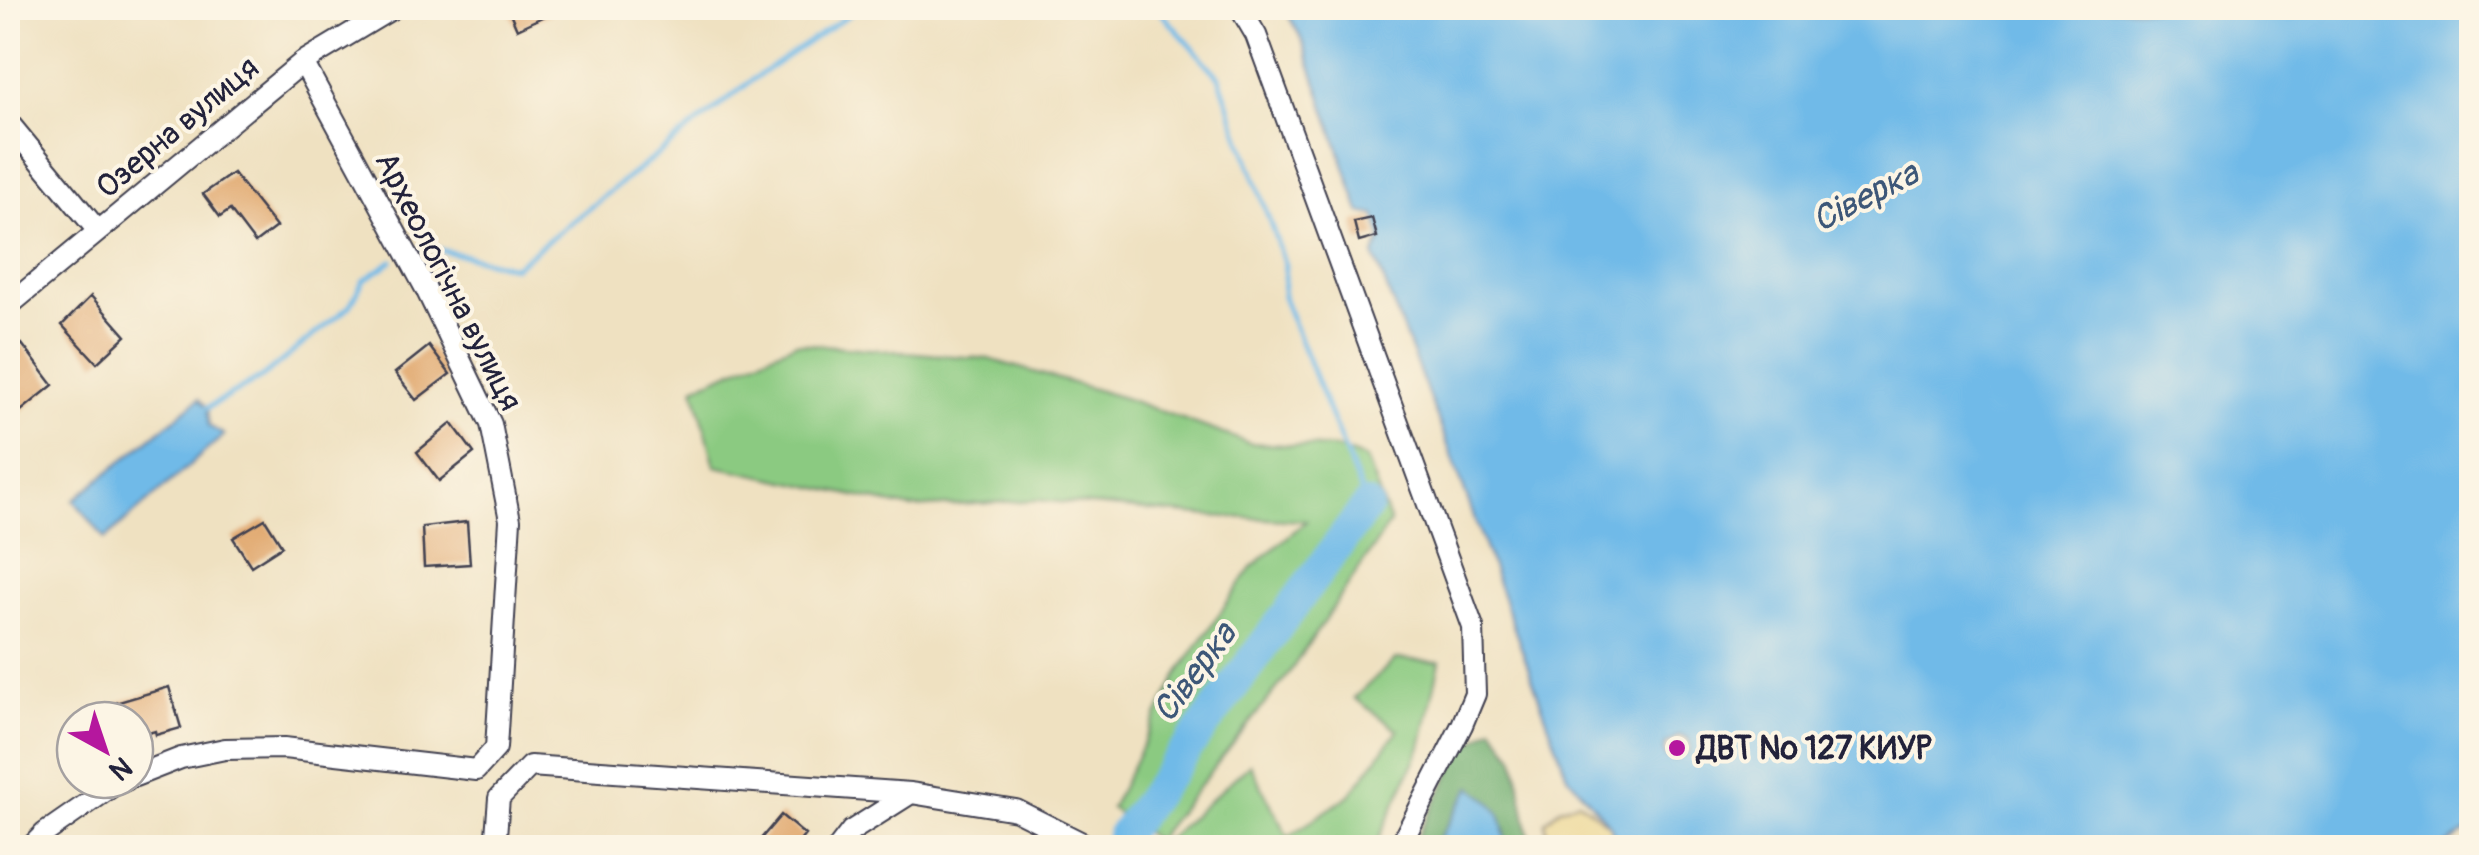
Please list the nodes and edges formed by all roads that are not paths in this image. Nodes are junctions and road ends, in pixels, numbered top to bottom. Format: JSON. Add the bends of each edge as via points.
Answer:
{"nodes":[{"id":1,"x":393,"y":8,"type":"edge"},
{"id":2,"x":1240,"y":8,"type":"edge"},
{"id":3,"x":303,"y":62,"type":"junction"},
{"id":4,"x":8,"y":122,"type":"edge"},
{"id":5,"x":98,"y":231,"type":"junction"},
{"id":6,"x":8,"y":306,"type":"edge"},
{"id":7,"x":155,"y":768,"type":"edge"},
{"id":8,"x":911,"y":793,"type":"junction"},
{"id":9,"x":92,"y":800,"type":"edge"},
{"id":10,"x":30,"y":848,"type":"edge"},
{"id":11,"x":495,"y":848,"type":"edge"},
{"id":12,"x":838,"y":848,"type":"edge"},
{"id":13,"x":1092,"y":848,"type":"edge"},
{"id":14,"x":1399,"y":848,"type":"edge"}],
"edges":[{"from":1,"to":3,"type":"street","name":"Озерна вулиця"},
{"from":2,"to":14,"type":"street","via":[[1256,35],[1473,627],[1475,694]]},
{"from":3,"to":5,"type":"street","name":"Озерна вулиця"},
{"from":3,"to":7,"type":"street","name":"Археологічна вулиця","via":[[491,424],[510,520],[496,748],[476,770],[284,748],[225,749]]},
{"from":4,"to":5,"type":"street"},
{"from":5,"to":6,"type":"street","name":"Озерна вулиця"},
{"from":8,"to":11,"type":"street","via":[[530,766],[499,798]]},
{"from":8,"to":12,"type":"street","via":[[851,831]]},
{"from":8,"to":13,"type":"street","via":[[1016,810]]},
{"from":9,"to":10,"type":"street"}]}
